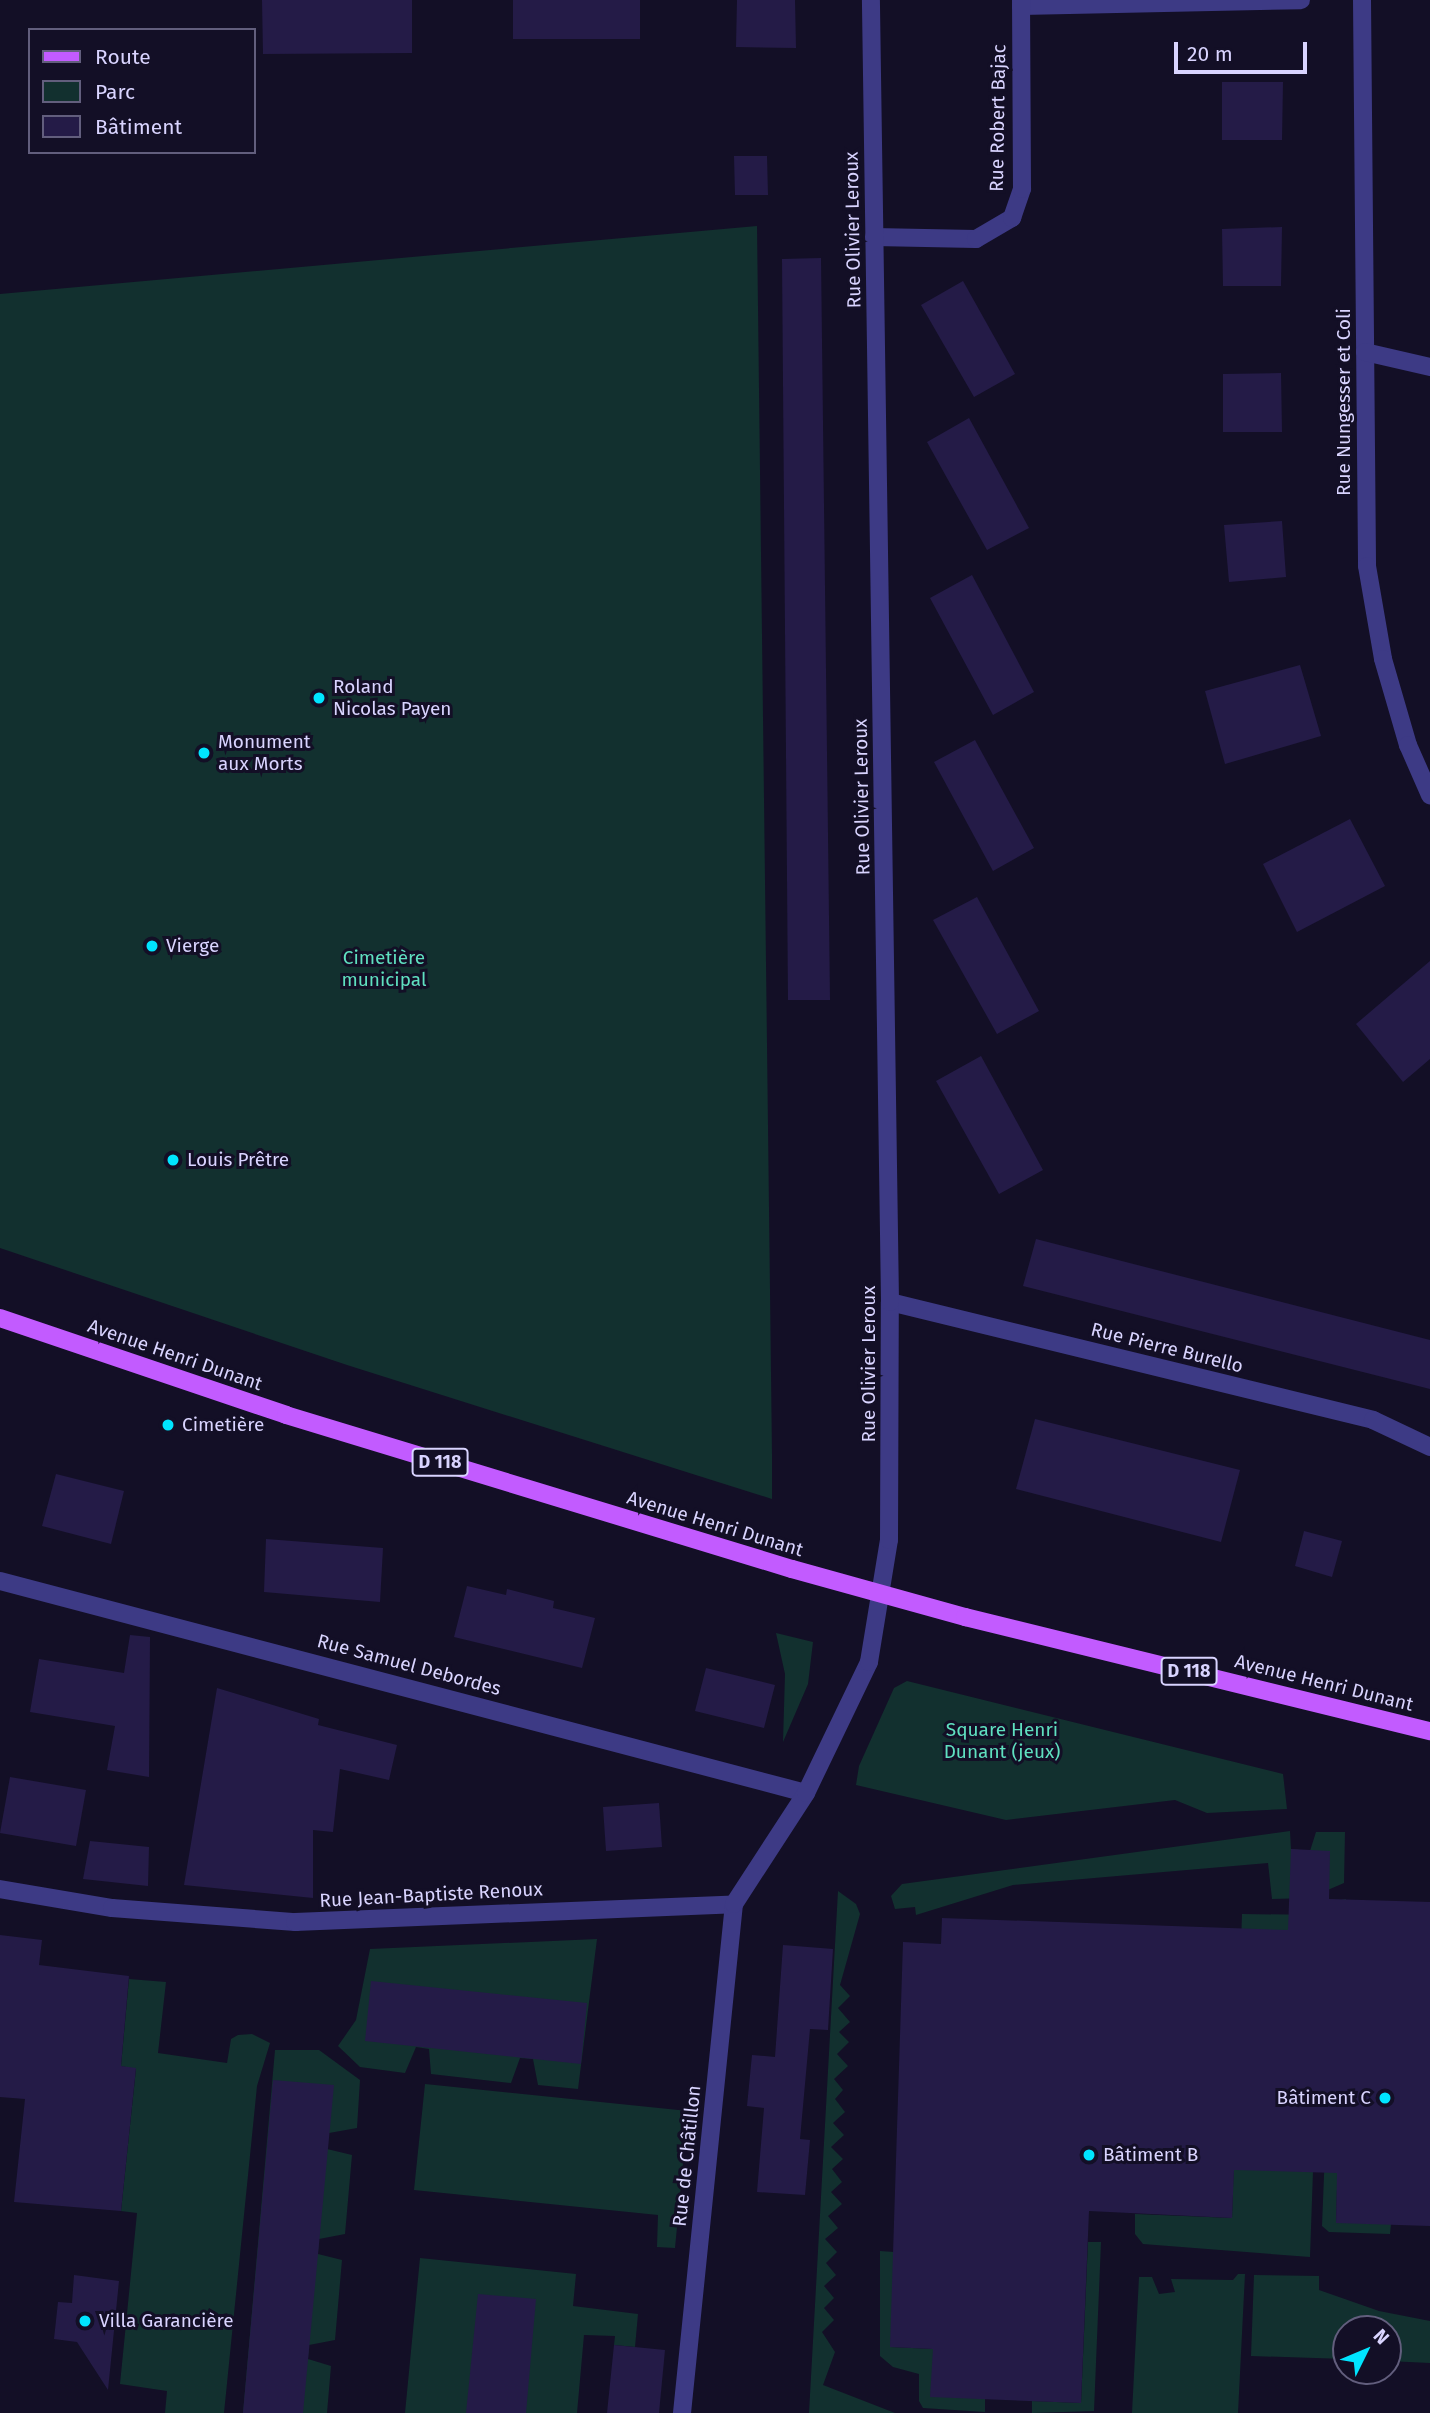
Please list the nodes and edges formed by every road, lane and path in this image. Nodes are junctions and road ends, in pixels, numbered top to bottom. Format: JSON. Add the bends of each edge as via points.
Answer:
{"nodes":[{"id":1,"x":871,"y":0,"type":"edge"},
{"id":2,"x":1301,"y":0,"type":"edge"},
{"id":3,"x":1363,"y":0,"type":"edge"},
{"id":4,"x":1021,"y":3,"type":"edge"},
{"id":5,"x":874,"y":237,"type":"junction"},
{"id":6,"x":1366,"y":352,"type":"junction"},
{"id":7,"x":1430,"y":366,"type":"edge"},
{"id":8,"x":1430,"y":796,"type":"edge"},
{"id":9,"x":890,"y":1302,"type":"junction"},
{"id":10,"x":0,"y":1318,"type":"edge"},
{"id":11,"x":1430,"y":1447,"type":"edge"},
{"id":12,"x":0,"y":1581,"type":"edge"},
{"id":13,"x":883,"y":1593,"type":"junction"},
{"id":14,"x":1430,"y":1731,"type":"edge"},
{"id":15,"x":806,"y":1793,"type":"junction"},
{"id":16,"x":0,"y":1889,"type":"edge"},
{"id":17,"x":734,"y":1904,"type":"junction"},
{"id":18,"x":682,"y":2413,"type":"edge"}],
"edges":[{"from":1,"to":5,"type":"street","name":"Rue Olivier Leroux"},
{"from":2,"to":4,"type":"street"},
{"from":3,"to":6,"type":"street","name":"Rue Nungesser et Coli"},
{"from":4,"to":5,"type":"street","name":"Rue Robert Bajac","via":[[1022,189],[1012,218],[976,239]]},
{"from":5,"to":9,"type":"street","name":"Rue Olivier Leroux"},
{"from":6,"to":7,"type":"street"},
{"from":6,"to":8,"type":"street","name":"Rue Nungesser et Coli","via":[[1367,566],[1383,659],[1408,745]]},
{"from":9,"to":11,"type":"street","name":"Rue Pierre Burello","via":[[1373,1420]]},
{"from":9,"to":13,"type":"street","name":"Rue Olivier Leroux","via":[[889,1540]]},
{"from":10,"to":13,"type":"main road","name":"Avenue Henri Dunant","number":"D 118","via":[[286,1415]]},
{"from":12,"to":15,"type":"street","name":"Rue Samuel Debordes"},
{"from":13,"to":14,"type":"main road","name":"Avenue Henri Dunant","number":"D 118"},
{"from":13,"to":15,"type":"street","name":"Rue Olivier Leroux","via":[[869,1662]]},
{"from":15,"to":17,"type":"street"},
{"from":16,"to":17,"type":"street","name":"Rue Jean-Baptiste Renoux","via":[[112,1908],[295,1922]]},
{"from":17,"to":18,"type":"street","name":"Rue de Châtillon"}]}
